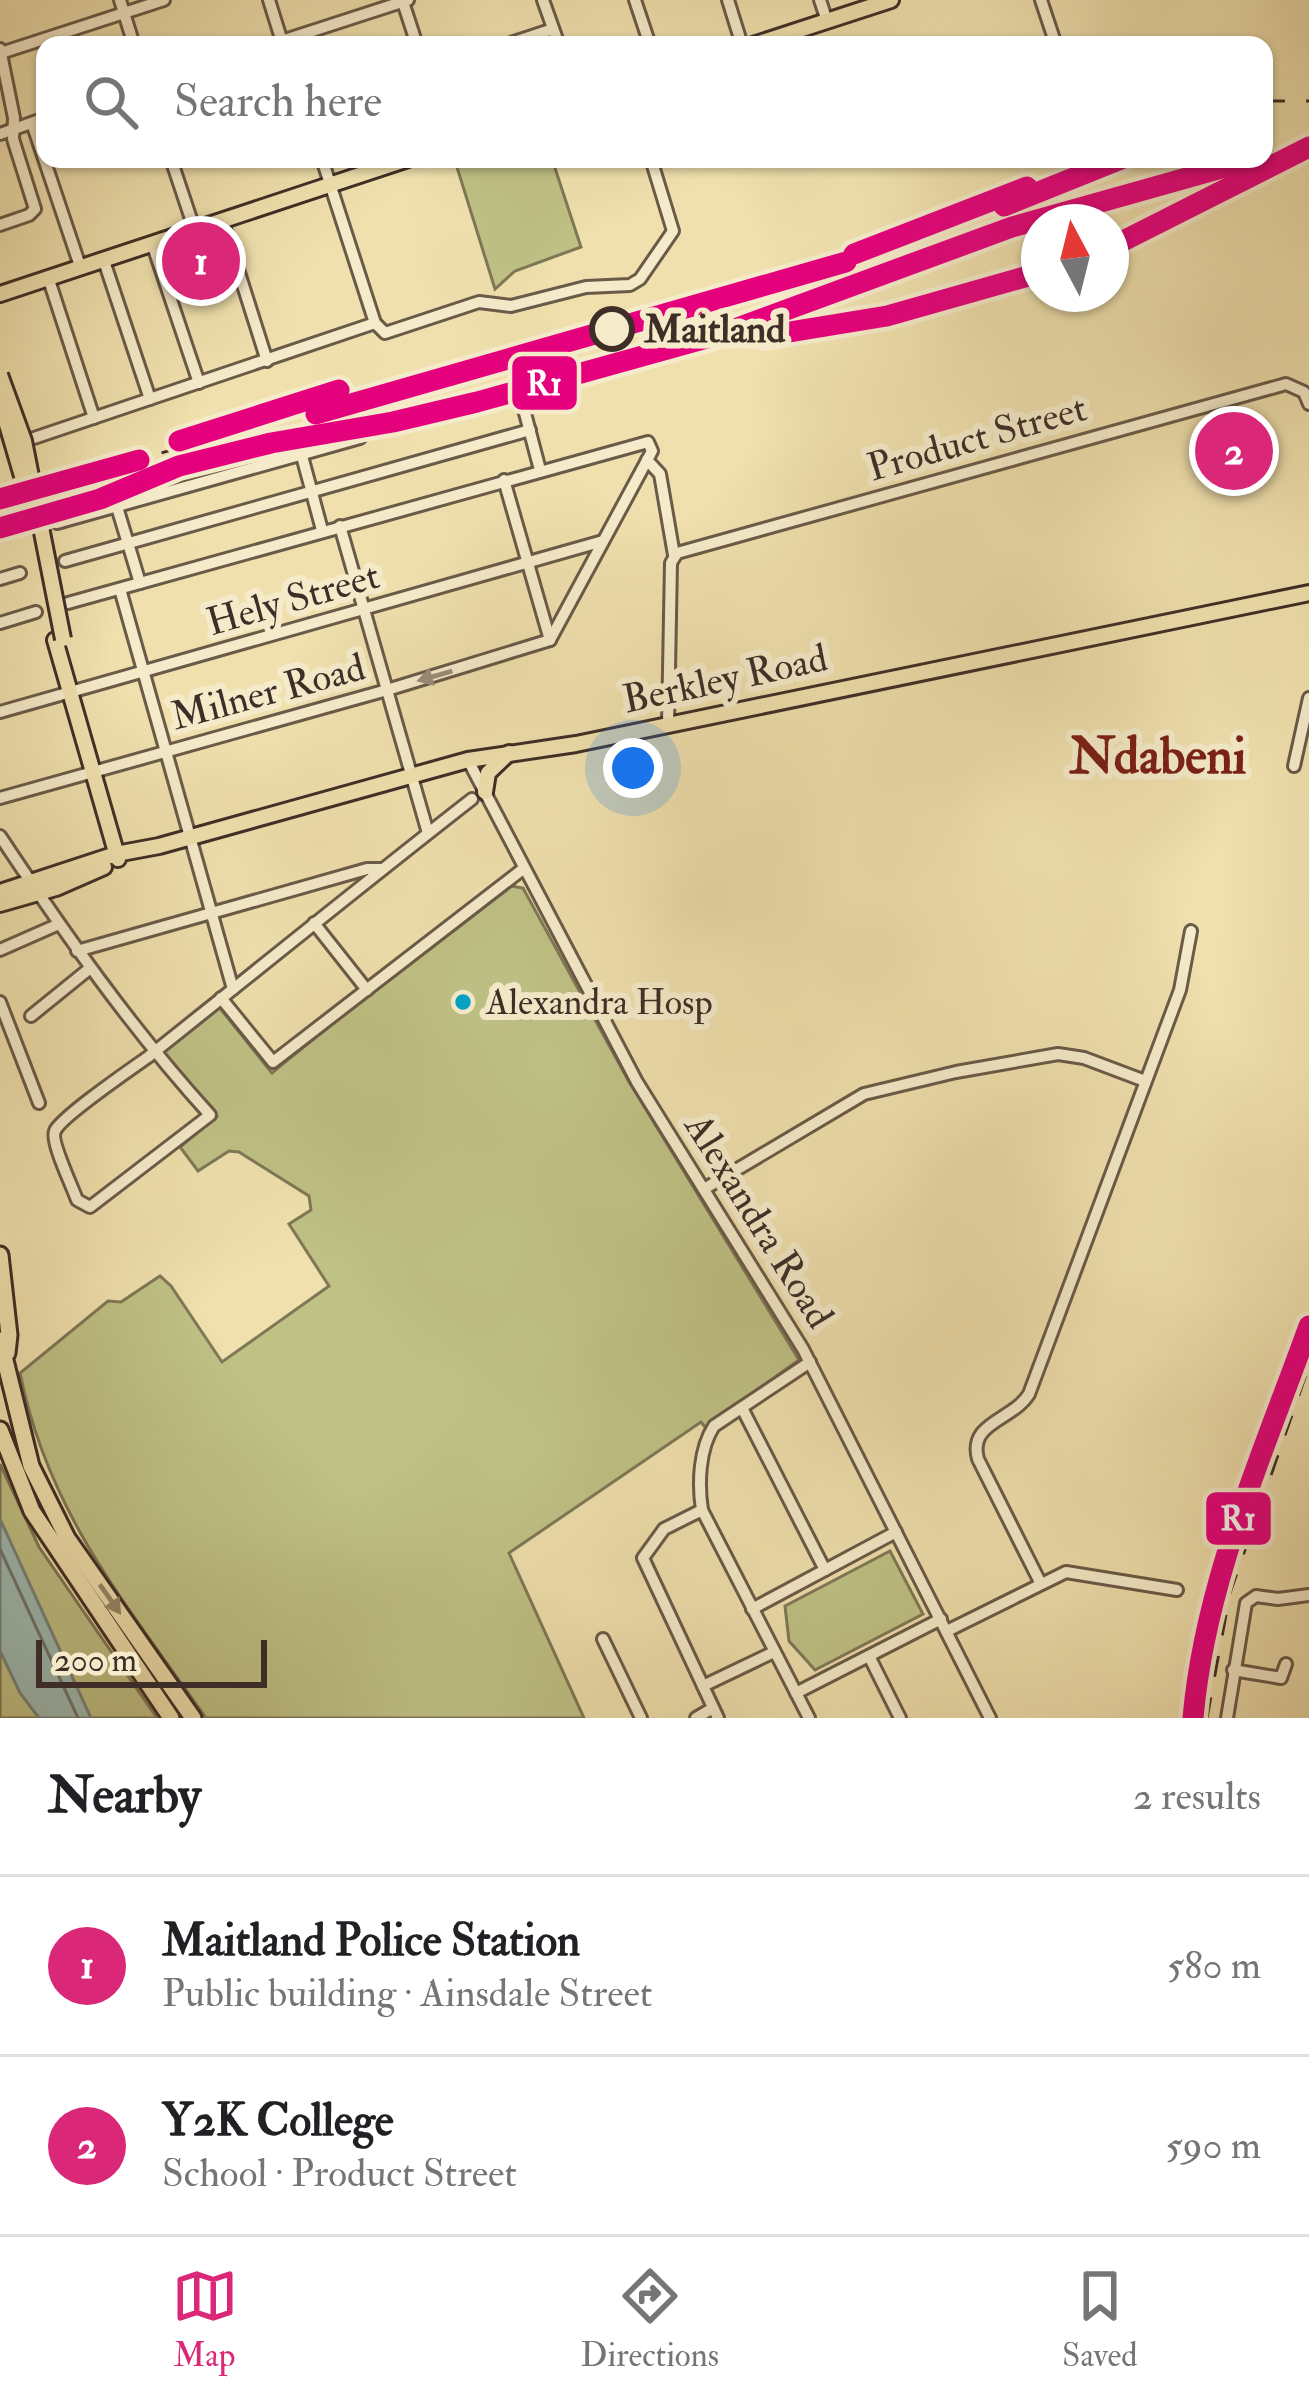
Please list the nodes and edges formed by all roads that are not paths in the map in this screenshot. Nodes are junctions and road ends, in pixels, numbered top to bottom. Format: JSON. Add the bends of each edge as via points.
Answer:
{"nodes":[{"id":1,"x":164,"y":0,"type":"edge"},
{"id":2,"x":269,"y":0,"type":"edge"},
{"id":3,"x":543,"y":0,"type":"edge"},
{"id":4,"x":635,"y":0,"type":"edge"},
{"id":5,"x":728,"y":0,"type":"edge"},
{"id":6,"x":820,"y":0,"type":"edge"},
{"id":7,"x":891,"y":0,"type":"edge"},
{"id":8,"x":1041,"y":0,"type":"edge"},
{"id":9,"x":406,"y":1,"type":"edge"},
{"id":10,"x":122,"y":7,"type":"edge"},
{"id":11,"x":827,"y":21,"type":"junction"},
{"id":12,"x":553,"y":28,"type":"junction"},
{"id":13,"x":42,"y":36,"type":"edge"},
{"id":14,"x":131,"y":36,"type":"edge"},
{"id":15,"x":276,"y":36,"type":"edge"},
{"id":16,"x":302,"y":36,"type":"edge"},
{"id":17,"x":415,"y":36,"type":"edge"},
{"id":18,"x":530,"y":36,"type":"edge"},
{"id":19,"x":556,"y":36,"type":"edge"},
{"id":20,"x":647,"y":36,"type":"edge"},
{"id":21,"x":739,"y":36,"type":"edge"},
{"id":22,"x":781,"y":36,"type":"edge"},
{"id":23,"x":1054,"y":36,"type":"edge"},
{"id":24,"x":36,"y":38,"type":"edge"},
{"id":25,"x":0,"y":51,"type":"edge"},
{"id":26,"x":36,"y":121,"type":"edge"},
{"id":27,"x":14,"y":129,"type":"junction"},
{"id":28,"x":0,"y":134,"type":"edge"},
{"id":29,"x":52,"y":168,"type":"edge"},
{"id":30,"x":174,"y":168,"type":"edge"},
{"id":31,"x":325,"y":168,"type":"edge"},
{"id":32,"x":381,"y":168,"type":"edge"},
{"id":33,"x":654,"y":168,"type":"edge"},
{"id":34,"x":330,"y":185,"type":"junction"},
{"id":35,"x":222,"y":220,"type":"junction"},
{"id":36,"x":0,"y":225,"type":"edge"},
{"id":37,"x":194,"y":228,"type":"junction"},
{"id":38,"x":152,"y":243,"type":"junction"},
{"id":39,"x":103,"y":258,"type":"junction"},
{"id":40,"x":80,"y":266,"type":"junction"},
{"id":41,"x":48,"y":277,"type":"junction"},
{"id":42,"x":0,"y":294,"type":"edge"},
{"id":43,"x":375,"y":323,"type":"junction"},
{"id":44,"x":267,"y":361,"type":"junction"},
{"id":45,"x":0,"y":375,"type":"edge"},
{"id":46,"x":199,"y":383,"type":"junction"},
{"id":47,"x":521,"y":398,"type":"dead end"},
{"id":48,"x":150,"y":400,"type":"junction"},
{"id":49,"x":0,"y":401,"type":"edge"},
{"id":50,"x":1309,"y":404,"type":"edge"},
{"id":51,"x":94,"y":418,"type":"junction"},
{"id":52,"x":530,"y":430,"type":"junction"},
{"id":53,"x":34,"y":438,"type":"dead end"},
{"id":54,"x":360,"y":438,"type":"dead end"},
{"id":55,"x":302,"y":456,"type":"junction"},
{"id":56,"x":647,"y":460,"type":"junction"},
{"id":57,"x":540,"y":470,"type":"junction"},
{"id":58,"x":504,"y":480,"type":"junction"},
{"id":59,"x":312,"y":492,"type":"junction"},
{"id":60,"x":117,"y":507,"type":"junction"},
{"id":61,"x":57,"y":523,"type":"dead end"},
{"id":62,"x":340,"y":526,"type":"junction"},
{"id":63,"x":322,"y":530,"type":"junction"},
{"id":64,"x":603,"y":542,"type":"junction"},
{"id":65,"x":129,"y":544,"type":"junction"},
{"id":66,"x":674,"y":555,"type":"junction"},
{"id":67,"x":65,"y":561,"type":"dead end"},
{"id":68,"x":527,"y":564,"type":"junction"},
{"id":69,"x":20,"y":573,"type":"dead end"},
{"id":70,"x":0,"y":579,"type":"edge"},
{"id":71,"x":140,"y":584,"type":"junction"},
{"id":72,"x":120,"y":589,"type":"junction"},
{"id":73,"x":1309,"y":593,"type":"edge"},
{"id":74,"x":68,"y":603,"type":"dead end"},
{"id":75,"x":364,"y":610,"type":"junction"},
{"id":76,"x":36,"y":612,"type":"dead end"},
{"id":77,"x":0,"y":622,"type":"edge"},
{"id":78,"x":59,"y":639,"type":"junction"},
{"id":79,"x":550,"y":640,"type":"junction"},
{"id":80,"x":144,"y":672,"type":"junction"},
{"id":81,"x":387,"y":690,"type":"junction"},
{"id":82,"x":71,"y":692,"type":"junction"},
{"id":83,"x":1309,"y":698,"type":"edge"},
{"id":84,"x":0,"y":712,"type":"edge"},
{"id":85,"x":668,"y":724,"type":"junction"},
{"id":86,"x":166,"y":751,"type":"junction"},
{"id":87,"x":509,"y":753,"type":"junction"},
{"id":88,"x":468,"y":760,"type":"junction"},
{"id":89,"x":1294,"y":766,"type":"dead end"},
{"id":90,"x":93,"y":772,"type":"junction"},
{"id":91,"x":412,"y":775,"type":"junction"},
{"id":92,"x":478,"y":795,"type":"junction"},
{"id":93,"x":0,"y":798,"type":"edge"},
{"id":94,"x":428,"y":833,"type":"junction"},
{"id":95,"x":0,"y":836,"type":"edge"},
{"id":96,"x":190,"y":837,"type":"junction"},
{"id":97,"x":117,"y":858,"type":"junction"},
{"id":98,"x":382,"y":869,"type":"junction"},
{"id":99,"x":523,"y":869,"type":"junction"},
{"id":100,"x":35,"y":888,"type":"junction"},
{"id":101,"x":0,"y":892,"type":"edge"},
{"id":102,"x":0,"y":904,"type":"edge"},
{"id":103,"x":212,"y":912,"type":"junction"},
{"id":104,"x":314,"y":923,"type":"junction"},
{"id":105,"x":59,"y":924,"type":"junction"},
{"id":106,"x":1191,"y":931,"type":"dead end"},
{"id":107,"x":0,"y":950,"type":"edge"},
{"id":108,"x":77,"y":951,"type":"junction"},
{"id":109,"x":89,"y":969,"type":"junction"},
{"id":110,"x":233,"y":989,"type":"junction"},
{"id":111,"x":368,"y":990,"type":"junction"},
{"id":112,"x":221,"y":998,"type":"junction"},
{"id":113,"x":0,"y":1002,"type":"edge"},
{"id":114,"x":31,"y":1016,"type":"dead end"},
{"id":115,"x":153,"y":1052,"type":"junction"},
{"id":116,"x":1145,"y":1081,"type":"junction"},
{"id":117,"x":39,"y":1103,"type":"dead end"},
{"id":118,"x":704,"y":1189,"type":"junction"},
{"id":119,"x":0,"y":1255,"type":"edge"},
{"id":120,"x":0,"y":1340,"type":"edge"},
{"id":121,"x":810,"y":1362,"type":"junction"},
{"id":122,"x":5,"y":1368,"type":"junction"},
{"id":123,"x":742,"y":1408,"type":"junction"},
{"id":124,"x":0,"y":1430,"type":"edge"},
{"id":125,"x":702,"y":1510,"type":"junction"},
{"id":126,"x":896,"y":1532,"type":"junction"},
{"id":127,"x":826,"y":1570,"type":"junction"},
{"id":128,"x":1040,"y":1582,"type":"junction"},
{"id":129,"x":1177,"y":1590,"type":"dead end"},
{"id":130,"x":1309,"y":1595,"type":"edge"},
{"id":131,"x":752,"y":1610,"type":"junction"},
{"id":132,"x":944,"y":1625,"type":"junction"},
{"id":133,"x":603,"y":1640,"type":"dead end"},
{"id":134,"x":774,"y":1652,"type":"junction"},
{"id":135,"x":869,"y":1656,"type":"junction"},
{"id":136,"x":1286,"y":1664,"type":"dead end"},
{"id":137,"x":1233,"y":1670,"type":"junction"},
{"id":138,"x":703,"y":1687,"type":"junction"},
{"id":139,"x":796,"y":1693,"type":"junction"},
{"id":140,"x":716,"y":1713,"type":"edge"},
{"id":141,"x":171,"y":1718,"type":"edge"},
{"id":142,"x":193,"y":1718,"type":"edge"},
{"id":143,"x":641,"y":1718,"type":"edge"},
{"id":144,"x":696,"y":1718,"type":"edge"},
{"id":145,"x":809,"y":1718,"type":"edge"},
{"id":146,"x":900,"y":1718,"type":"edge"},
{"id":147,"x":991,"y":1718,"type":"edge"},
{"id":148,"x":1227,"y":1718,"type":"edge"}],
"edges":[{"from":1,"to":10,"type":"street"},
{"from":2,"to":15,"type":"street"},
{"from":3,"to":12,"type":"street"},
{"from":4,"to":20,"type":"street"},
{"from":5,"to":21,"type":"street"},
{"from":6,"to":11,"type":"street"},
{"from":7,"to":11,"type":"main road"},
{"from":8,"to":23,"type":"street"},
{"from":9,"to":16,"type":"street"},
{"from":9,"to":17,"type":"street"},
{"from":10,"to":13,"type":"street"},
{"from":10,"to":14,"type":"street"},
{"from":11,"to":22,"type":"main road"},
{"from":12,"to":18,"type":"street"},
{"from":12,"to":19,"type":"street"},
{"from":24,"to":25,"type":"street"},
{"from":25,"to":27,"type":"street"},
{"from":26,"to":27,"type":"street"},
{"from":27,"to":28,"type":"street"},
{"from":27,"to":36,"type":"street","via":[[35,208]]},
{"from":29,"to":40,"type":"street"},
{"from":30,"to":37,"type":"street"},
{"from":31,"to":34,"type":"street"},
{"from":32,"to":34,"type":"main road"},
{"from":33,"to":43,"type":"street","via":[[673,231],[626,287],[586,286],[511,306],[479,302],[385,333]]},
{"from":34,"to":35,"type":"main road"},
{"from":34,"to":43,"type":"street"},
{"from":35,"to":37,"type":"main road"},
{"from":35,"to":44,"type":"street"},
{"from":37,"to":38,"type":"main road"},
{"from":38,"to":39,"type":"main road"},
{"from":38,"to":46,"type":"street"},
{"from":39,"to":40,"type":"main road"},
{"from":39,"to":48,"type":"street"},
{"from":40,"to":41,"type":"main road"},
{"from":41,"to":42,"type":"main road"},
{"from":41,"to":51,"type":"street"},
{"from":43,"to":44,"type":"street"},
{"from":44,"to":46,"type":"street"},
{"from":45,"to":78,"type":"main road","bridge":true,"via":[[21,428]]},
{"from":46,"to":48,"type":"street"},
{"from":47,"to":52,"type":"street"},
{"from":48,"to":51,"type":"street"},
{"from":49,"to":78,"type":"main road","bridge":true},
{"from":50,"to":66,"type":"street","name":"Product Street","via":[[1286,384]]},
{"from":51,"to":53,"type":"street"},
{"from":52,"to":57,"type":"street"},
{"from":52,"to":59,"type":"street"},
{"from":54,"to":55,"type":"street"},
{"from":55,"to":59,"type":"street"},
{"from":55,"to":60,"type":"street"},
{"from":56,"to":57,"type":"street","via":[[652,446],[643,442]]},
{"from":56,"to":64,"type":"street"},
{"from":56,"to":66,"type":"street","via":[[660,474]]},
{"from":57,"to":58,"type":"street"},
{"from":58,"to":62,"type":"street"},
{"from":58,"to":68,"type":"street"},
{"from":59,"to":63,"type":"street"},
{"from":59,"to":65,"type":"street"},
{"from":60,"to":61,"type":"street"},
{"from":60,"to":65,"type":"street"},
{"from":62,"to":63,"type":"street"},
{"from":62,"to":75,"type":"street"},
{"from":63,"to":71,"type":"street"},
{"from":64,"to":68,"type":"street","name":"Hely Street"},
{"from":64,"to":79,"type":"street"},
{"from":65,"to":67,"type":"street"},
{"from":65,"to":71,"type":"street"},
{"from":66,"to":85,"type":"street"},
{"from":68,"to":75,"type":"street","name":"Hely Street"},
{"from":68,"to":79,"type":"street"},
{"from":69,"to":70,"type":"street"},
{"from":71,"to":72,"type":"street"},
{"from":72,"to":74,"type":"street"},
{"from":72,"to":80,"type":"street"},
{"from":73,"to":85,"type":"main road","name":"Berkley Road"},
{"from":75,"to":80,"type":"street","name":"Hely Street"},
{"from":75,"to":81,"type":"street"},
{"from":76,"to":77,"type":"street"},
{"from":78,"to":82,"type":"main road"},
{"from":79,"to":81,"type":"street","name":"Milner Road","one_way":true},
{"from":80,"to":82,"type":"street","name":"Hely Street"},
{"from":80,"to":86,"type":"street"},
{"from":81,"to":86,"type":"street","name":"Milner Road"},
{"from":81,"to":91,"type":"street"},
{"from":82,"to":84,"type":"street","name":"Hely Street"},
{"from":82,"to":90,"type":"main road"},
{"from":83,"to":89,"type":"street"},
{"from":85,"to":87,"type":"main road","name":"Berkley Road"},
{"from":86,"to":90,"type":"street","name":"Milner Road"},
{"from":86,"to":96,"type":"street"},
{"from":87,"to":88,"type":"main road","name":"Berkley Road"},
{"from":87,"to":92,"type":"main road"},
{"from":88,"to":91,"type":"main road","name":"Berkley Road"},
{"from":88,"to":92,"type":"street","name":"Alexandra Road"},
{"from":90,"to":93,"type":"street","name":"Milner Road"},
{"from":90,"to":97,"type":"main road"},
{"from":91,"to":94,"type":"street"},
{"from":91,"to":96,"type":"main road","name":"Berkley Road"},
{"from":92,"to":94,"type":"street"},
{"from":92,"to":99,"type":"street","name":"Alexandra Road"},
{"from":94,"to":98,"type":"street"},
{"from":95,"to":100,"type":"street"},
{"from":96,"to":97,"type":"main road","name":"Berkley Road"},
{"from":96,"to":103,"type":"street"},
{"from":97,"to":100,"type":"main road","name":"Berkley Road"},
{"from":98,"to":103,"type":"street"},
{"from":98,"to":104,"type":"street"},
{"from":99,"to":111,"type":"street"},
{"from":99,"to":118,"type":"street","name":"Alexandra Road"},
{"from":100,"to":101,"type":"main road","name":"Berkley Road"},
{"from":100,"to":102,"type":"main road","name":"Berkley Road"},
{"from":100,"to":105,"type":"street"},
{"from":103,"to":108,"type":"street"},
{"from":103,"to":110,"type":"street"},
{"from":104,"to":110,"type":"street"},
{"from":104,"to":111,"type":"street"},
{"from":105,"to":107,"type":"street"},
{"from":105,"to":108,"type":"street"},
{"from":106,"to":116,"type":"street","via":[[1180,990]]},
{"from":108,"to":109,"type":"street"},
{"from":109,"to":114,"type":"street"},
{"from":109,"to":115,"type":"street"},
{"from":110,"to":112,"type":"street"},
{"from":111,"to":112,"type":"street","via":[[273,1062]]},
{"from":112,"to":115,"type":"street"},
{"from":113,"to":117,"type":"street"},
{"from":115,"to":115,"type":"street","via":[[210,1115],[89,1207],[77,1200],[54,1132]]},
{"from":116,"to":118,"type":"street","via":[[1058,1054],[875,1090]]},
{"from":116,"to":128,"type":"street","via":[[1029,1394],[974,1443]]},
{"from":118,"to":121,"type":"street","name":"Alexandra Road"},
{"from":119,"to":122,"type":"highway"},
{"from":120,"to":122,"type":"highway"},
{"from":121,"to":123,"type":"street"},
{"from":121,"to":126,"type":"street","name":"Alexandra Road"},
{"from":122,"to":142,"type":"highway","one_way":true,"via":[[31,1466],[67,1538]]},
{"from":123,"to":125,"type":"street","via":[[709,1432]]},
{"from":123,"to":127,"type":"street"},
{"from":124,"to":141,"type":"highway","via":[[32,1511]]},
{"from":125,"to":131,"type":"street"},
{"from":125,"to":138,"type":"street","via":[[664,1529],[644,1558]]},
{"from":126,"to":127,"type":"street"},
{"from":126,"to":132,"type":"street","name":"Alexandra Road"},
{"from":127,"to":131,"type":"street"},
{"from":128,"to":129,"type":"street","via":[[1076,1571]]},
{"from":128,"to":132,"type":"street"},
{"from":130,"to":137,"type":"street","via":[[1250,1599]]},
{"from":131,"to":134,"type":"street"},
{"from":132,"to":135,"type":"street"},
{"from":132,"to":147,"type":"street","name":"Alexandra Road"},
{"from":133,"to":143,"type":"street"},
{"from":134,"to":138,"type":"street"},
{"from":134,"to":139,"type":"street"},
{"from":135,"to":139,"type":"street"},
{"from":135,"to":146,"type":"street"},
{"from":136,"to":137,"type":"street","via":[[1281,1678]]},
{"from":137,"to":148,"type":"street"},
{"from":138,"to":140,"type":"street"},
{"from":139,"to":145,"type":"street"},
{"from":140,"to":144,"type":"street"}]}
